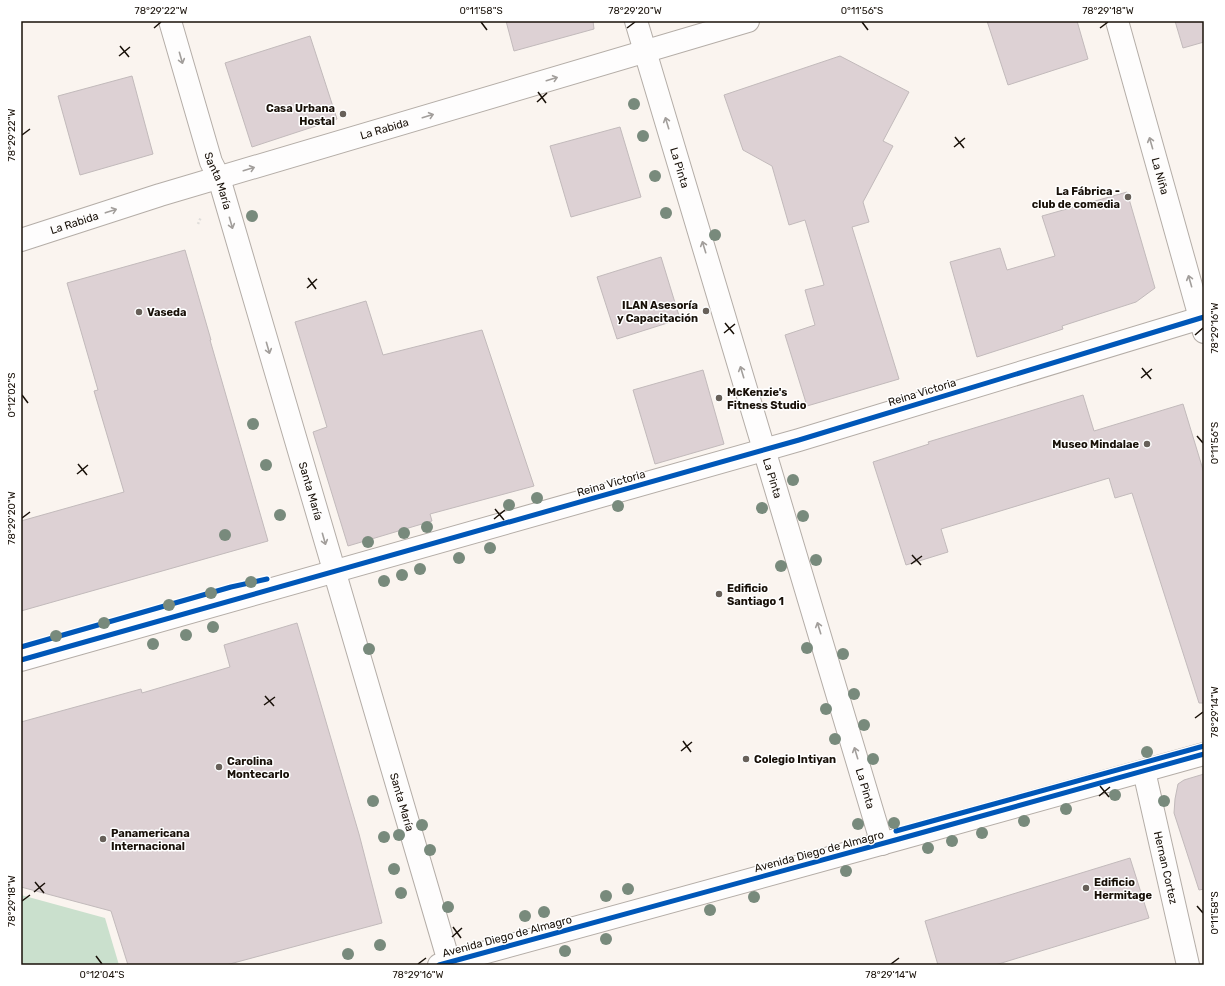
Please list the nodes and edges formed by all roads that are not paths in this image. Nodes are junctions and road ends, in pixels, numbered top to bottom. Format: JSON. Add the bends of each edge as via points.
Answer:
{"nodes":[{"id":1,"x":170,"y":21,"type":"edge"},
{"id":2,"x":636,"y":21,"type":"edge"},
{"id":3,"x":748,"y":21,"type":"edge"},
{"id":4,"x":1117,"y":21,"type":"edge"},
{"id":5,"x":645,"y":52,"type":"junction"},
{"id":6,"x":219,"y":178,"type":"junction"},
{"id":7,"x":21,"y":240,"type":"edge"},
{"id":8,"x":1203,"y":323,"type":"edge"},
{"id":9,"x":765,"y":450,"type":"junction"},
{"id":10,"x":334,"y":571,"type":"junction"},
{"id":11,"x":21,"y":660,"type":"edge"},
{"id":12,"x":1204,"y":754,"type":"edge"},
{"id":13,"x":1144,"y":771,"type":"junction"},
{"id":14,"x":882,"y":844,"type":"junction"},
{"id":15,"x":444,"y":964,"type":"edge"},
{"id":16,"x":1188,"y":965,"type":"edge"}],
"edges":[{"from":1,"to":6,"type":"street","name":"Santa María","one_way":true,"via":[[211,162]]},
{"from":2,"to":5,"type":"street","name":"La Pinta"},
{"from":3,"to":5,"type":"street","name":"La Rabida"},
{"from":8,"to":4,"type":"street","name":"La Niña","one_way":true},
{"from":6,"to":5,"type":"street","name":"La Rabida","one_way":true},
{"from":9,"to":5,"type":"street","name":"La Pinta","one_way":true},
{"from":7,"to":6,"type":"street","name":"La Rabida","one_way":true},
{"from":6,"to":10,"type":"street","name":"Santa María","one_way":true},
{"from":8,"to":9,"type":"street","name":"Reina Victoria"},
{"from":9,"to":10,"type":"street","name":"Reina Victoria"},
{"from":14,"to":9,"type":"street","name":"La Pinta","one_way":true},
{"from":10,"to":11,"type":"street","name":"Reina Victoria"},
{"from":10,"to":15,"type":"street","name":"Santa María"},
{"from":12,"to":13,"type":"street","name":"Avenida Diego de Almagro"},
{"from":13,"to":14,"type":"street","name":"Avenida Diego de Almagro"},
{"from":13,"to":16,"type":"street","name":"Hernan Cortez"},
{"from":14,"to":15,"type":"street","name":"Avenida Diego de Almagro"}]}
